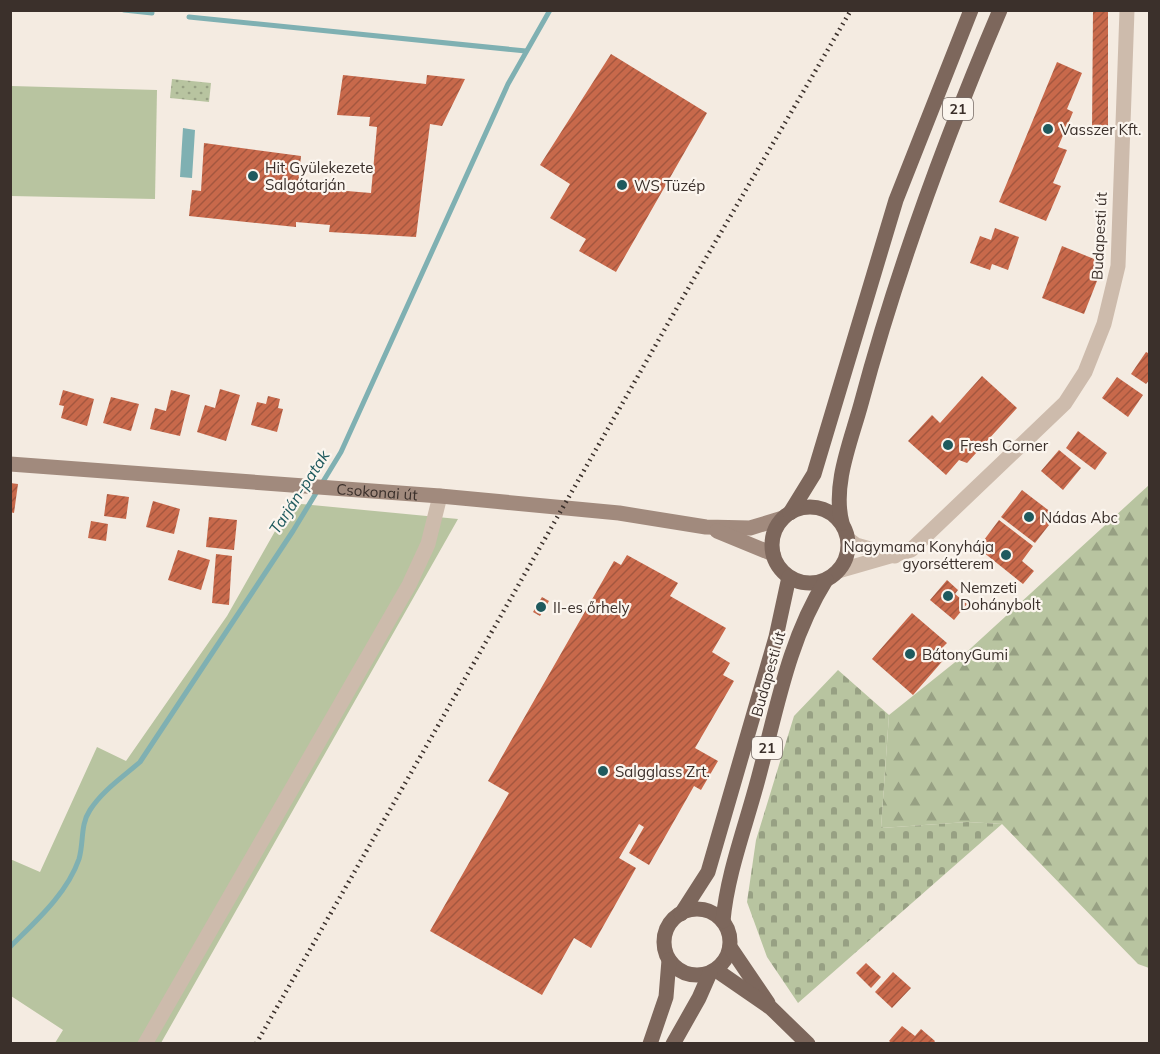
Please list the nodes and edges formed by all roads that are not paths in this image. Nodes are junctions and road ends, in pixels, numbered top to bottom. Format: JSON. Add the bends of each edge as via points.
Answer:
{"nodes":[{"id":1,"x":971,"y":10,"type":"edge"},
{"id":2,"x":1000,"y":10,"type":"edge"},
{"id":3,"x":1127,"y":10,"type":"edge"},
{"id":4,"x":10,"y":464,"type":"edge"},
{"id":5,"x":440,"y":496,"type":"junction"},
{"id":6,"x":787,"y":515,"type":"junction"},
{"id":7,"x":842,"y":523,"type":"junction"},
{"id":8,"x":706,"y":527,"type":"junction"},
{"id":9,"x":848,"y":539,"type":"junction"},
{"id":10,"x":773,"y":554,"type":"junction"},
{"id":11,"x":895,"y":556,"type":"junction"},
{"id":12,"x":832,"y":576,"type":"junction"},
{"id":13,"x":789,"y":577,"type":"junction"},
{"id":14,"x":681,"y":914,"type":"junction"},
{"id":15,"x":723,"y":921,"type":"junction"},
{"id":16,"x":730,"y":947,"type":"junction"},
{"id":17,"x":669,"y":960,"type":"junction"},
{"id":18,"x":713,"y":971,"type":"junction"},
{"id":19,"x":771,"y":1008,"type":"junction"},
{"id":20,"x":145,"y":1044,"type":"edge"},
{"id":21,"x":650,"y":1044,"type":"edge"},
{"id":22,"x":673,"y":1044,"type":"edge"},
{"id":23,"x":808,"y":1044,"type":"edge"}],
"edges":[{"from":1,"to":6,"type":"main road","number":"21","via":[[896,200],[814,474]]},
{"from":2,"to":7,"type":"main road","number":"21","via":[[938,157],[877,344],[842,476]]},
{"from":3,"to":11,"type":"street","name":"Budapesti út","via":[[1118,266],[1113,295],[1089,363],[1076,388],[1049,418],[911,550]]},
{"from":4,"to":5,"type":"main road","name":"Csokonai út"},
{"from":5,"to":8,"type":"main road","name":"Csokonai út","via":[[619,513]]},
{"from":5,"to":20,"type":"street","via":[[428,544],[409,585]]},
{"from":6,"to":7,"type":"main road","via":[[814,507],[830,512]]},
{"from":6,"to":8,"type":"main road","via":[[750,528]]},
{"from":6,"to":10,"type":"main road","number":"21","via":[[773,534]]},
{"from":7,"to":9,"type":"main road","number":"21"},
{"from":8,"to":10,"type":"main road"},
{"from":9,"to":11,"type":"street"},
{"from":9,"to":12,"type":"main road","number":"21","via":[[847,556]]},
{"from":10,"to":13,"type":"main road"},
{"from":11,"to":12,"type":"street","name":"Budapesti út"},
{"from":12,"to":13,"type":"main road","via":[[811,583]]},
{"from":12,"to":15,"type":"main road","name":"Budapesti út","number":"21","via":[[809,607],[793,645]]},
{"from":13,"to":14,"type":"main road","name":"Budapesti út","number":"21","via":[[776,637],[708,872]]},
{"from":14,"to":15,"type":"main road","via":[[703,910]]},
{"from":14,"to":17,"type":"main road","number":"21","via":[[672,920],[664,939]]},
{"from":15,"to":16,"type":"main road","number":"21"},
{"from":16,"to":18,"type":"main road","via":[[728,956]]},
{"from":16,"to":19,"type":"main road"},
{"from":17,"to":18,"type":"main road","via":[[684,973]]},
{"from":17,"to":21,"type":"main road","number":"21","via":[[666,998]]},
{"from":18,"to":19,"type":"main road"},
{"from":18,"to":22,"type":"main road"},
{"from":19,"to":23,"type":"main road"}]}
